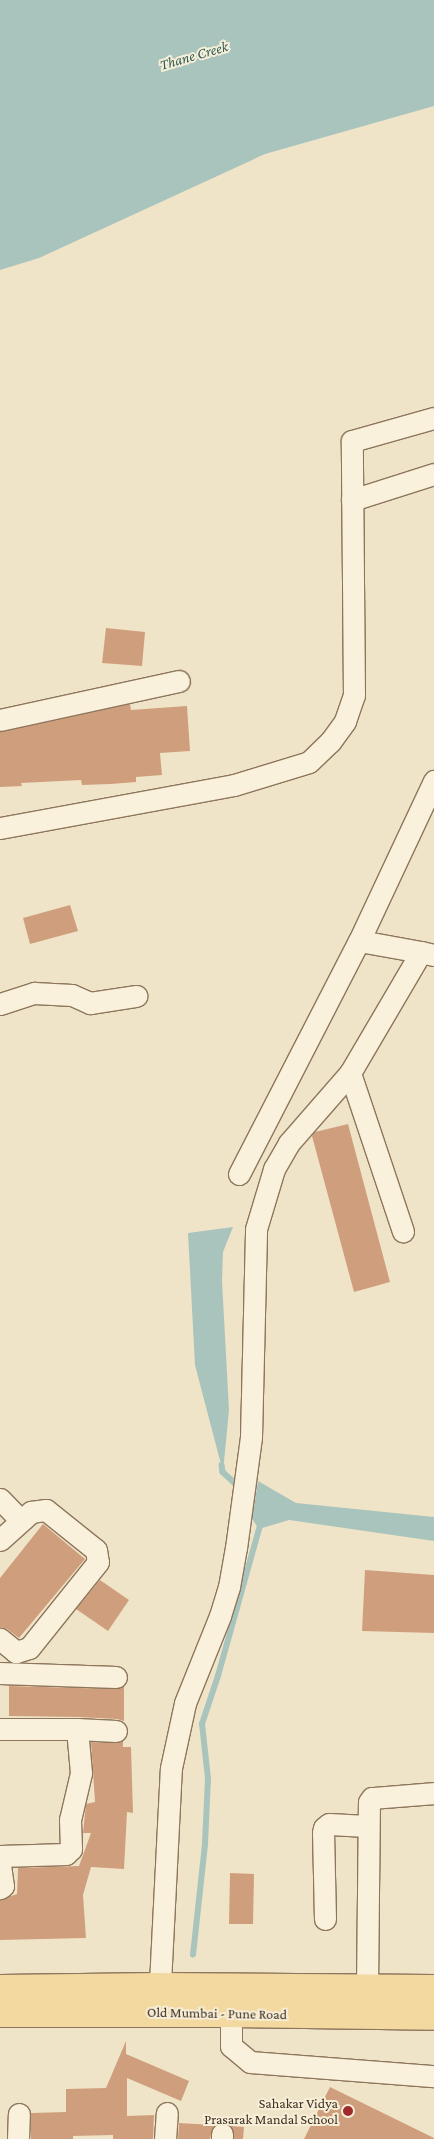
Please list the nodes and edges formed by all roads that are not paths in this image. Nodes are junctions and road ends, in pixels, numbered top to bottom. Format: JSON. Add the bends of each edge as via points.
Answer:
{"nodes":[{"id":1,"x":434,"y":418,"type":"edge"},
{"id":2,"x":434,"y":474,"type":"edge"},
{"id":3,"x":352,"y":500,"type":"junction"},
{"id":4,"x":179,"y":681,"type":"dead end"},
{"id":5,"x":0,"y":720,"type":"edge"},
{"id":6,"x":434,"y":781,"type":"edge"},
{"id":7,"x":0,"y":828,"type":"edge"},
{"id":8,"x":359,"y":941,"type":"junction"},
{"id":9,"x":428,"y":953,"type":"edge"},
{"id":10,"x":136,"y":996,"type":"dead end"},
{"id":11,"x":0,"y":1004,"type":"edge"},
{"id":12,"x":350,"y":1073,"type":"junction"},
{"id":13,"x":239,"y":1174,"type":"dead end"},
{"id":14,"x":404,"y":1231,"type":"dead end"},
{"id":15,"x":0,"y":1499,"type":"edge"},
{"id":16,"x":21,"y":1521,"type":"junction"},
{"id":17,"x":0,"y":1540,"type":"edge"},
{"id":18,"x":0,"y":1640,"type":"edge"},
{"id":19,"x":0,"y":1673,"type":"edge"},
{"id":20,"x":116,"y":1676,"type":"dead end"},
{"id":21,"x":0,"y":1729,"type":"edge"},
{"id":22,"x":77,"y":1729,"type":"junction"},
{"id":23,"x":116,"y":1731,"type":"dead end"},
{"id":24,"x":434,"y":1794,"type":"edge"},
{"id":25,"x":367,"y":1826,"type":"junction"},
{"id":26,"x":0,"y":1856,"type":"edge"},
{"id":27,"x":0,"y":1865,"type":"edge"},
{"id":28,"x":0,"y":1888,"type":"edge"},
{"id":29,"x":325,"y":1919,"type":"dead end"},
{"id":30,"x":0,"y":1989,"type":"edge"},
{"id":31,"x":367,"y":1989,"type":"junction"},
{"id":32,"x":434,"y":1989,"type":"edge"},
{"id":33,"x":159,"y":2000,"type":"junction"},
{"id":34,"x":0,"y":2013,"type":"edge"},
{"id":35,"x":231,"y":2013,"type":"junction"},
{"id":36,"x":434,"y":2016,"type":"edge"},
{"id":37,"x":434,"y":2076,"type":"edge"},
{"id":38,"x":167,"y":2113,"type":"dead end"},
{"id":39,"x":19,"y":2114,"type":"dead end"},
{"id":40,"x":18,"y":2139,"type":"edge"},
{"id":41,"x":165,"y":2139,"type":"edge"}],
"edges":[{"from":1,"to":3,"type":"street","via":[[352,442]]},
{"from":2,"to":3,"type":"street"},
{"from":3,"to":7,"type":"street","via":[[354,695],[345,721],[330,742],[309,762],[234,785]]},
{"from":4,"to":5,"type":"street"},
{"from":6,"to":8,"type":"street"},
{"from":8,"to":9,"type":"street"},
{"from":8,"to":13,"type":"street"},
{"from":9,"to":12,"type":"street"},
{"from":10,"to":11,"type":"street","via":[[90,1003],[72,995],[34,994]]},
{"from":12,"to":14,"type":"street"},
{"from":12,"to":33,"type":"street","via":[[289,1143],[274,1170],[256,1229],[251,1437],[229,1587],[185,1703],[176,1736],[171,1768]]},
{"from":15,"to":16,"type":"street"},
{"from":16,"to":17,"type":"street"},
{"from":16,"to":18,"type":"street","via":[[31,1512],[46,1510],[96,1550],[98,1562],[29,1648],[16,1652]]},
{"from":19,"to":20,"type":"street"},
{"from":21,"to":22,"type":"street"},
{"from":22,"to":23,"type":"street"},
{"from":22,"to":26,"type":"street","via":[[82,1773],[70,1820],[72,1849],[66,1854]]},
{"from":24,"to":25,"type":"street","via":[[372,1798],[368,1802]]},
{"from":25,"to":29,"type":"street","via":[[328,1824],[324,1828]]},
{"from":25,"to":31,"type":"street"},
{"from":27,"to":28,"type":"street"},
{"from":30,"to":33,"type":"main road","name":"Old Mumbai - Pune Road"},
{"from":31,"to":32,"type":"main road","name":"Old Mumbai - Pune Road"},
{"from":31,"to":33,"type":"main road","name":"Old Mumbai - Pune Road"},
{"from":33,"to":34,"type":"main road","name":"Old Mumbai - Pune Road"},
{"from":33,"to":35,"type":"main road","name":"Old Mumbai - Pune Road"},
{"from":35,"to":36,"type":"main road","name":"Old Mumbai - Pune Road"},
{"from":35,"to":37,"type":"street","via":[[231,2046],[250,2062]]},
{"from":38,"to":41,"type":"street"},
{"from":39,"to":40,"type":"street"}]}
